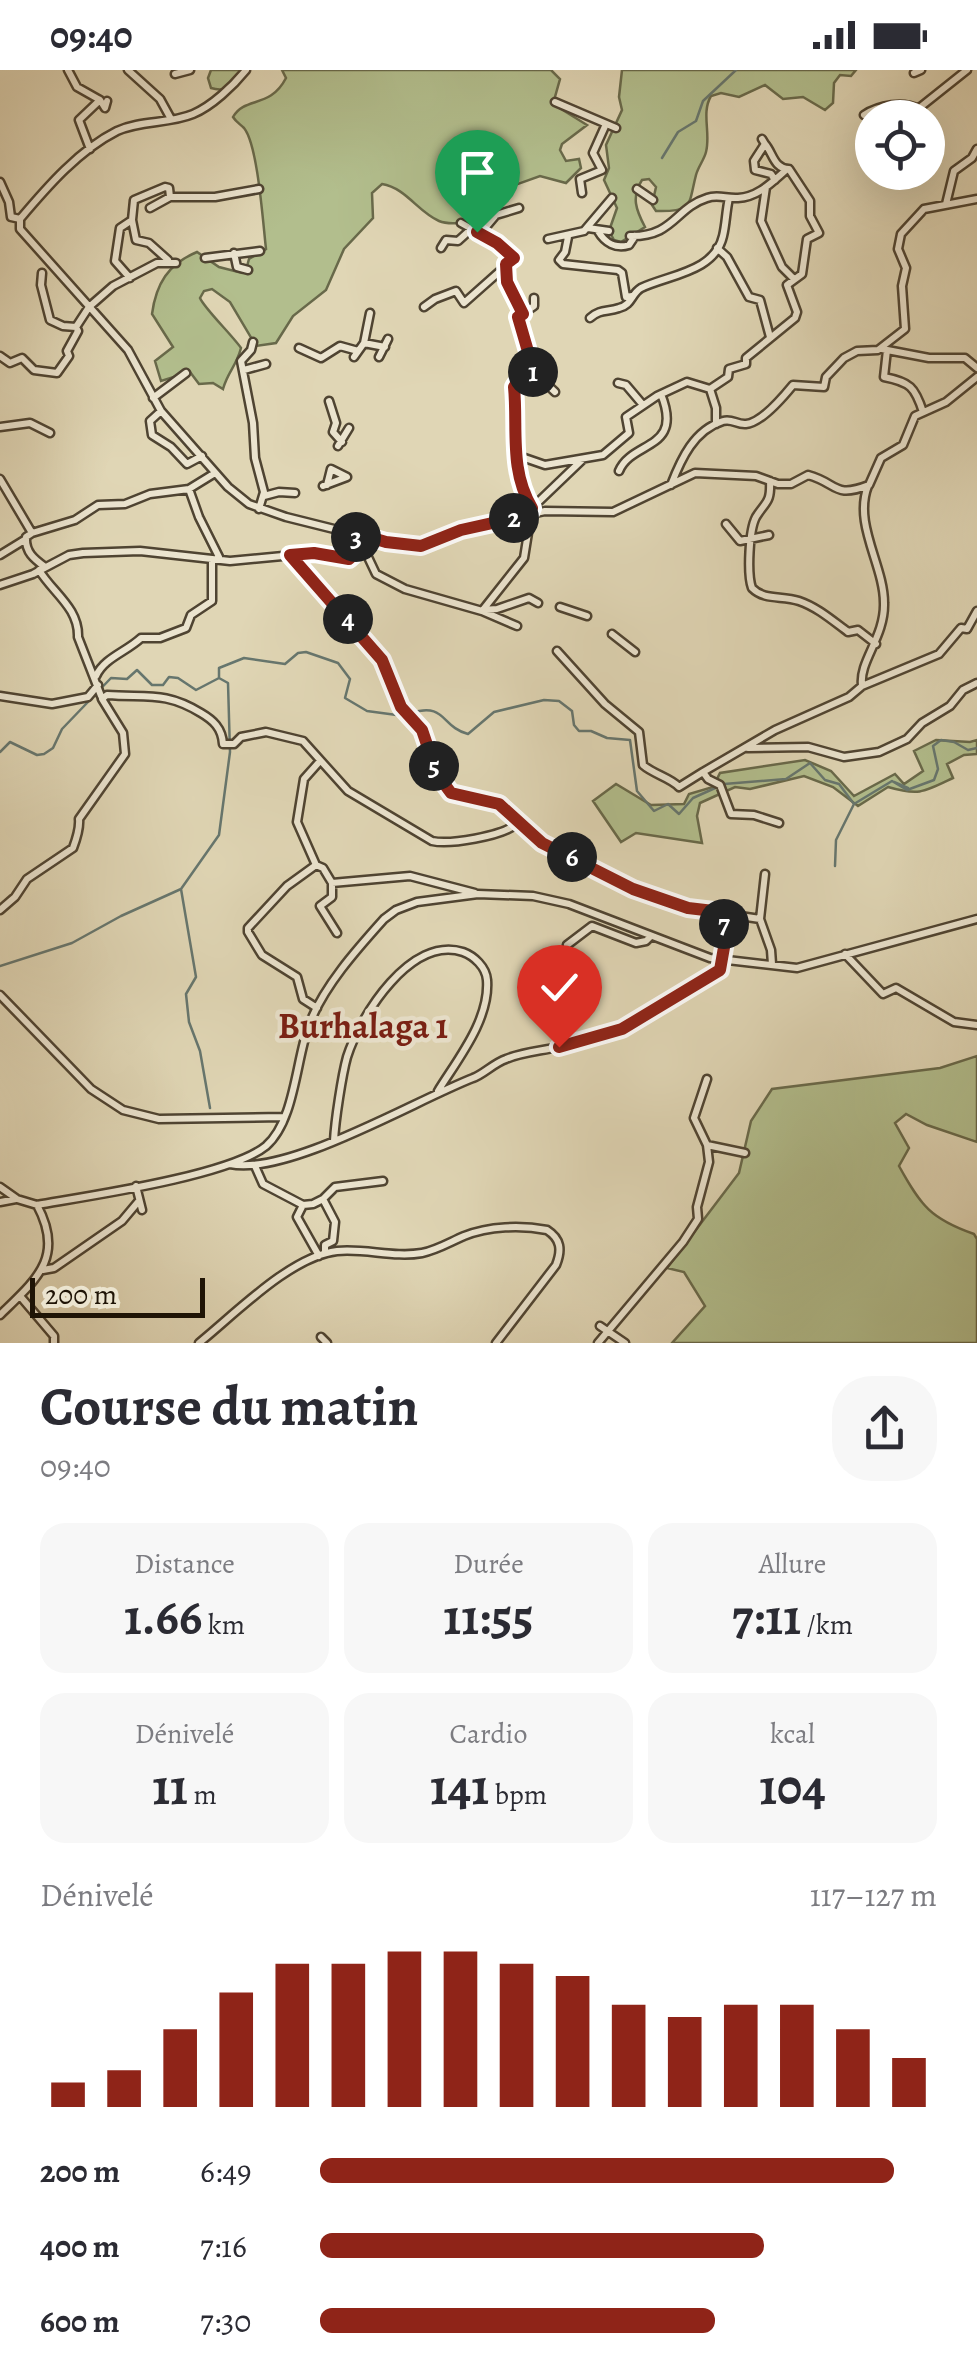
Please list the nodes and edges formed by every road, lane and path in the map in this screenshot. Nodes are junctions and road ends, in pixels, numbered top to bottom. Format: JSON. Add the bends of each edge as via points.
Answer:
{"nodes":[{"id":1,"x":68,"y":70,"type":"edge"},
{"id":2,"x":128,"y":70,"type":"edge"},
{"id":3,"x":190,"y":70,"type":"edge"},
{"id":4,"x":246,"y":70,"type":"edge"},
{"id":5,"x":967,"y":70,"type":"edge"},
{"id":6,"x":175,"y":74,"type":"dead end"},
{"id":7,"x":929,"y":100,"type":"edge"},
{"id":8,"x":555,"y":102,"type":"dead end"},
{"id":9,"x":171,"y":119,"type":"junction"},
{"id":10,"x":606,"y":124,"type":"junction"},
{"id":11,"x":616,"y":128,"type":"dead end"},
{"id":12,"x":90,"y":148,"type":"junction"},
{"id":13,"x":977,"y":148,"type":"edge"},
{"id":14,"x":786,"y":170,"type":"junction"},
{"id":15,"x":774,"y":180,"type":"junction"},
{"id":16,"x":0,"y":182,"type":"edge"},
{"id":17,"x":766,"y":187,"type":"junction"},
{"id":18,"x":258,"y":189,"type":"dead end"},
{"id":19,"x":636,"y":189,"type":"dead end"},
{"id":20,"x":582,"y":193,"type":"dead end"},
{"id":21,"x":170,"y":197,"type":"junction"},
{"id":22,"x":729,"y":198,"type":"junction"},
{"id":23,"x":977,"y":199,"type":"edge"},
{"id":24,"x":653,"y":200,"type":"dead end"},
{"id":25,"x":596,"y":202,"type":"dead end"},
{"id":26,"x":946,"y":204,"type":"junction"},
{"id":27,"x":150,"y":208,"type":"dead end"},
{"id":28,"x":519,"y":208,"type":"dead end"},
{"id":29,"x":20,"y":219,"type":"junction"},
{"id":30,"x":132,"y":220,"type":"junction"},
{"id":31,"x":461,"y":222,"type":"dead end"},
{"id":32,"x":588,"y":228,"type":"junction"},
{"id":33,"x":598,"y":231,"type":"junction"},
{"id":34,"x":609,"y":231,"type":"dead end"},
{"id":35,"x":477,"y":232,"type":"junction"},
{"id":36,"x":568,"y":237,"type":"junction"},
{"id":37,"x":548,"y":239,"type":"dead end"},
{"id":38,"x":440,"y":248,"type":"dead end"},
{"id":39,"x":717,"y":248,"type":"junction"},
{"id":40,"x":260,"y":251,"type":"dead end"},
{"id":41,"x":234,"y":253,"type":"junction"},
{"id":42,"x":205,"y":258,"type":"dead end"},
{"id":43,"x":512,"y":259,"type":"junction"},
{"id":44,"x":248,"y":270,"type":"dead end"},
{"id":45,"x":42,"y":273,"type":"dead end"},
{"id":46,"x":130,"y":278,"type":"junction"},
{"id":47,"x":794,"y":279,"type":"junction"},
{"id":48,"x":632,"y":296,"type":"junction"},
{"id":49,"x":472,"y":297,"type":"junction"},
{"id":50,"x":534,"y":298,"type":"dead end"},
{"id":51,"x":89,"y":307,"type":"junction"},
{"id":52,"x":424,"y":308,"type":"dead end"},
{"id":53,"x":464,"y":309,"type":"dead end"},
{"id":54,"x":370,"y":313,"type":"dead end"},
{"id":55,"x":523,"y":314,"type":"junction"},
{"id":56,"x":590,"y":318,"type":"dead end"},
{"id":57,"x":76,"y":327,"type":"junction"},
{"id":58,"x":770,"y":340,"type":"junction"},
{"id":59,"x":253,"y":342,"type":"dead end"},
{"id":60,"x":299,"y":348,"type":"dead end"},
{"id":61,"x":358,"y":350,"type":"junction"},
{"id":62,"x":884,"y":350,"type":"junction"},
{"id":63,"x":0,"y":356,"type":"edge"},
{"id":64,"x":379,"y":357,"type":"dead end"},
{"id":65,"x":266,"y":364,"type":"dead end"},
{"id":66,"x":977,"y":368,"type":"edge"},
{"id":67,"x":244,"y":370,"type":"junction"},
{"id":68,"x":534,"y":372,"type":"junction"},
{"id":69,"x":186,"y":373,"type":"dead end"},
{"id":70,"x":977,"y":377,"type":"edge"},
{"id":71,"x":618,"y":383,"type":"dead end"},
{"id":72,"x":710,"y":389,"type":"junction"},
{"id":73,"x":555,"y":392,"type":"dead end"},
{"id":74,"x":660,"y":394,"type":"junction"},
{"id":75,"x":153,"y":398,"type":"junction"},
{"id":76,"x":330,"y":401,"type":"dead end"},
{"id":77,"x":643,"y":405,"type":"junction"},
{"id":78,"x":621,"y":406,"type":"dead end"},
{"id":79,"x":161,"y":411,"type":"junction"},
{"id":80,"x":922,"y":412,"type":"junction"},
{"id":81,"x":628,"y":414,"type":"junction"},
{"id":82,"x":716,"y":424,"type":"junction"},
{"id":83,"x":0,"y":427,"type":"edge"},
{"id":84,"x":349,"y":428,"type":"dead end"},
{"id":85,"x":50,"y":433,"type":"dead end"},
{"id":86,"x":202,"y":456,"type":"junction"},
{"id":87,"x":516,"y":456,"type":"junction"},
{"id":88,"x":584,"y":458,"type":"junction"},
{"id":89,"x":619,"y":471,"type":"dead end"},
{"id":90,"x":215,"y":473,"type":"junction"},
{"id":91,"x":0,"y":479,"type":"edge"},
{"id":92,"x":770,"y":481,"type":"junction"},
{"id":93,"x":671,"y":485,"type":"junction"},
{"id":94,"x":869,"y":485,"type":"junction"},
{"id":95,"x":189,"y":490,"type":"junction"},
{"id":96,"x":296,"y":493,"type":"dead end"},
{"id":97,"x":262,"y":496,"type":"junction"},
{"id":98,"x":260,"y":509,"type":"junction"},
{"id":99,"x":530,"y":511,"type":"junction"},
{"id":100,"x":726,"y":524,"type":"dead end"},
{"id":101,"x":352,"y":532,"type":"junction"},
{"id":102,"x":769,"y":534,"type":"dead end"},
{"id":103,"x":29,"y":536,"type":"junction"},
{"id":104,"x":751,"y":539,"type":"junction"},
{"id":105,"x":358,"y":551,"type":"junction"},
{"id":106,"x":0,"y":554,"type":"edge"},
{"id":107,"x":290,"y":555,"type":"junction"},
{"id":108,"x":216,"y":559,"type":"junction"},
{"id":109,"x":42,"y":569,"type":"junction"},
{"id":110,"x":0,"y":585,"type":"edge"},
{"id":111,"x":538,"y":603,"type":"dead end"},
{"id":112,"x":560,"y":607,"type":"dead end"},
{"id":113,"x":482,"y":610,"type":"junction"},
{"id":114,"x":977,"y":611,"type":"edge"},
{"id":115,"x":587,"y":616,"type":"dead end"},
{"id":116,"x":517,"y":626,"type":"dead end"},
{"id":117,"x":612,"y":634,"type":"dead end"},
{"id":118,"x":876,"y":644,"type":"junction"},
{"id":119,"x":557,"y":651,"type":"dead end"},
{"id":120,"x":635,"y":652,"type":"dead end"},
{"id":121,"x":97,"y":680,"type":"junction"},
{"id":122,"x":977,"y":684,"type":"edge"},
{"id":123,"x":862,"y":686,"type":"junction"},
{"id":124,"x":0,"y":696,"type":"edge"},
{"id":125,"x":101,"y":696,"type":"junction"},
{"id":126,"x":747,"y":748,"type":"junction"},
{"id":127,"x":320,"y":761,"type":"junction"},
{"id":128,"x":704,"y":772,"type":"junction"},
{"id":129,"x":779,"y":823,"type":"dead end"},
{"id":130,"x":521,"y":827,"type":"junction"},
{"id":131,"x":316,"y":865,"type":"junction"},
{"id":132,"x":765,"y":874,"type":"dead end"},
{"id":133,"x":332,"y":883,"type":"junction"},
{"id":134,"x":478,"y":894,"type":"junction"},
{"id":135,"x":0,"y":910,"type":"edge"},
{"id":136,"x":722,"y":912,"type":"junction"},
{"id":137,"x":760,"y":919,"type":"junction"},
{"id":138,"x":977,"y":919,"type":"edge"},
{"id":139,"x":337,"y":933,"type":"dead end"},
{"id":140,"x":650,"y":936,"type":"junction"},
{"id":141,"x":567,"y":944,"type":"dead end"},
{"id":142,"x":845,"y":954,"type":"junction"},
{"id":143,"x":724,"y":961,"type":"junction"},
{"id":144,"x":772,"y":964,"type":"junction"},
{"id":145,"x":0,"y":995,"type":"edge"},
{"id":146,"x":317,"y":1008,"type":"junction"},
{"id":147,"x":977,"y":1025,"type":"edge"},
{"id":148,"x":707,"y":1079,"type":"dead end"},
{"id":149,"x":438,"y":1091,"type":"junction"},
{"id":150,"x":283,"y":1117,"type":"junction"},
{"id":151,"x":334,"y":1140,"type":"junction"},
{"id":152,"x":707,"y":1145,"type":"junction"},
{"id":153,"x":745,"y":1153,"type":"dead end"},
{"id":154,"x":228,"y":1164,"type":"junction"},
{"id":155,"x":255,"y":1166,"type":"junction"},
{"id":156,"x":383,"y":1181,"type":"dead end"},
{"id":157,"x":136,"y":1186,"type":"junction"},
{"id":158,"x":0,"y":1187,"type":"edge"},
{"id":159,"x":17,"y":1198,"type":"junction"},
{"id":160,"x":323,"y":1198,"type":"junction"},
{"id":161,"x":0,"y":1202,"type":"edge"},
{"id":162,"x":37,"y":1205,"type":"junction"},
{"id":163,"x":303,"y":1205,"type":"junction"},
{"id":164,"x":322,"y":1254,"type":"junction"},
{"id":165,"x":41,"y":1270,"type":"junction"},
{"id":166,"x":20,"y":1296,"type":"junction"},
{"id":167,"x":0,"y":1315,"type":"edge"},
{"id":168,"x":600,"y":1326,"type":"dead end"},
{"id":169,"x":609,"y":1332,"type":"junction"},
{"id":170,"x":54,"y":1343,"type":"edge"},
{"id":171,"x":199,"y":1343,"type":"edge"},
{"id":172,"x":496,"y":1343,"type":"edge"},
{"id":173,"x":598,"y":1343,"type":"edge"},
{"id":174,"x":625,"y":1343,"type":"edge"}],
"edges":[{"from":1,"to":12,"type":"street","via":[[77,87],[104,101],[79,120]]},
{"from":2,"to":9,"type":"street"},
{"from":3,"to":6,"type":"street"},
{"from":4,"to":9,"type":"street","via":[[193,114]]},
{"from":5,"to":7,"type":"street"},
{"from":8,"to":10,"type":"street"},
{"from":9,"to":12,"type":"street","via":[[143,122]]},
{"from":10,"to":11,"type":"street"},
{"from":10,"to":20,"type":"street","via":[[592,153],[602,170],[580,179]]},
{"from":12,"to":29,"type":"street"},
{"from":13,"to":26,"type":"street","via":[[954,171]]},
{"from":14,"to":15,"type":"street"},
{"from":14,"to":15,"type":"street","via":[[764,142],[755,170]]},
{"from":14,"to":47,"type":"street","via":[[810,201],[819,233],[808,239],[802,274]]},
{"from":15,"to":17,"type":"street"},
{"from":16,"to":29,"type":"street","via":[[11,217]]},
{"from":17,"to":22,"type":"street"},
{"from":17,"to":47,"type":"street","via":[[761,221]]},
{"from":18,"to":21,"type":"street"},
{"from":19,"to":24,"type":"street"},
{"from":21,"to":27,"type":"street"},
{"from":21,"to":30,"type":"street","via":[[165,187],[134,200]]},
{"from":22,"to":33,"type":"street","via":[[704,198],[657,233],[632,236],[630,245],[604,241]]},
{"from":22,"to":39,"type":"street"},
{"from":23,"to":26,"type":"street"},
{"from":25,"to":32,"type":"street","via":[[612,198]]},
{"from":26,"to":62,"type":"street","via":[[924,209],[900,237],[906,322]]},
{"from":28,"to":35,"type":"street","via":[[496,214]]},
{"from":29,"to":51,"type":"street","via":[[20,229]]},
{"from":30,"to":46,"type":"street","via":[[120,228],[114,255]]},
{"from":30,"to":46,"type":"street","via":[[136,240],[174,262]]},
{"from":31,"to":35,"type":"street"},
{"from":32,"to":33,"type":"street"},
{"from":32,"to":36,"type":"street"},
{"from":33,"to":34,"type":"street"},
{"from":35,"to":38,"type":"street"},
{"from":35,"to":43,"type":"street"},
{"from":36,"to":37,"type":"street","via":[[557,231]]},
{"from":36,"to":48,"type":"street","via":[[559,260],[564,266],[618,270],[626,298]]},
{"from":39,"to":48,"type":"street","via":[[698,266]]},
{"from":39,"to":58,"type":"street","via":[[749,297],[760,300]]},
{"from":40,"to":41,"type":"street"},
{"from":41,"to":42,"type":"street"},
{"from":41,"to":44,"type":"street","via":[[237,267]]},
{"from":43,"to":49,"type":"street"},
{"from":43,"to":55,"type":"street","via":[[507,282]]},
{"from":45,"to":57,"type":"street","via":[[50,320]]},
{"from":46,"to":51,"type":"street"},
{"from":47,"to":58,"type":"street","via":[[787,289],[795,318]]},
{"from":48,"to":56,"type":"street","via":[[620,308]]},
{"from":49,"to":52,"type":"street","via":[[464,303],[454,290]]},
{"from":49,"to":53,"type":"street"},
{"from":50,"to":55,"type":"street"},
{"from":51,"to":57,"type":"street"},
{"from":51,"to":75,"type":"street","via":[[136,361]]},
{"from":54,"to":61,"type":"street"},
{"from":55,"to":68,"type":"street","via":[[520,330]]},
{"from":57,"to":63,"type":"street","via":[[57,372]]},
{"from":58,"to":72,"type":"street"},
{"from":59,"to":67,"type":"street","via":[[241,361]]},
{"from":60,"to":61,"type":"street","via":[[321,358],[340,346]]},
{"from":61,"to":64,"type":"street","via":[[387,343]]},
{"from":62,"to":66,"type":"street","via":[[965,358]]},
{"from":62,"to":80,"type":"street","via":[[884,377],[906,382]]},
{"from":62,"to":82,"type":"street","via":[[844,358],[824,387],[793,385],[749,424]]},
{"from":65,"to":67,"type":"street"},
{"from":67,"to":97,"type":"street"},
{"from":68,"to":73,"type":"street"},
{"from":68,"to":87,"type":"street","via":[[523,373],[514,387]]},
{"from":69,"to":75,"type":"street"},
{"from":70,"to":80,"type":"street"},
{"from":71,"to":77,"type":"street"},
{"from":72,"to":74,"type":"street","via":[[687,382]]},
{"from":72,"to":82,"type":"street"},
{"from":74,"to":77,"type":"street"},
{"from":74,"to":89,"type":"street","via":[[667,413],[662,436],[624,460]]},
{"from":75,"to":79,"type":"street"},
{"from":76,"to":84,"type":"street","via":[[340,444]]},
{"from":77,"to":81,"type":"street"},
{"from":78,"to":81,"type":"street"},
{"from":79,"to":86,"type":"street"},
{"from":79,"to":86,"type":"street","via":[[150,421],[152,435],[187,464]]},
{"from":80,"to":94,"type":"street","via":[[910,420],[903,445],[881,458]]},
{"from":81,"to":88,"type":"street","via":[[626,435],[603,455]]},
{"from":82,"to":93,"type":"street","via":[[695,436]]},
{"from":83,"to":85,"type":"street","via":[[30,424]]},
{"from":86,"to":90,"type":"street"},
{"from":87,"to":88,"type":"street","via":[[545,466]]},
{"from":87,"to":99,"type":"street"},
{"from":88,"to":99,"type":"street"},
{"from":90,"to":95,"type":"street"},
{"from":90,"to":98,"type":"street"},
{"from":91,"to":103,"type":"street"},
{"from":92,"to":93,"type":"street","via":[[704,472]]},
{"from":92,"to":94,"type":"street","via":[[791,484],[815,476],[840,492]]},
{"from":92,"to":104,"type":"street"},
{"from":93,"to":99,"type":"street","via":[[614,512]]},
{"from":94,"to":118,"type":"street","via":[[865,513],[884,596]]},
{"from":95,"to":103,"type":"street","via":[[150,494],[125,508],[98,505]]},
{"from":95,"to":108,"type":"street"},
{"from":96,"to":97,"type":"street"},
{"from":97,"to":98,"type":"street"},
{"from":98,"to":101,"type":"street"},
{"from":99,"to":101,"type":"street","via":[[421,546]]},
{"from":99,"to":113,"type":"street","via":[[524,558]]},
{"from":100,"to":104,"type":"street","via":[[740,541]]},
{"from":101,"to":105,"type":"street"},
{"from":102,"to":104,"type":"street"},
{"from":103,"to":106,"type":"street"},
{"from":103,"to":109,"type":"street","via":[[31,556]]},
{"from":104,"to":118,"type":"street","via":[[748,571],[756,593],[795,599]]},
{"from":105,"to":107,"type":"street","via":[[349,559]]},
{"from":105,"to":113,"type":"street","via":[[376,574],[405,589]]},
{"from":107,"to":108,"type":"street"},
{"from":107,"to":130,"type":"street","via":[[382,660],[446,787],[458,797],[499,804]]},
{"from":108,"to":109,"type":"street","via":[[125,551],[69,556]]},
{"from":108,"to":121,"type":"street","via":[[212,602],[191,615],[186,628],[141,638],[100,666]]},
{"from":109,"to":110,"type":"street"},
{"from":109,"to":121,"type":"street","via":[[72,612]]},
{"from":111,"to":113,"type":"street","via":[[529,598]]},
{"from":112,"to":115,"type":"street"},
{"from":113,"to":116,"type":"street"},
{"from":114,"to":123,"type":"street","via":[[940,654]]},
{"from":117,"to":120,"type":"street"},
{"from":118,"to":123,"type":"street"},
{"from":119,"to":128,"type":"street","via":[[639,732],[642,764],[654,775],[680,787]]},
{"from":121,"to":124,"type":"street","via":[[88,697],[52,704]]},
{"from":121,"to":125,"type":"street"},
{"from":122,"to":126,"type":"street","via":[[880,752],[844,757],[808,747]]},
{"from":123,"to":126,"type":"street"},
{"from":125,"to":127,"type":"street","via":[[178,699],[214,722],[223,744],[266,732],[303,740]]},
{"from":125,"to":135,"type":"street","via":[[125,754],[79,819],[73,848],[26,879]]},
{"from":126,"to":128,"type":"street"},
{"from":127,"to":130,"type":"street","via":[[356,797],[432,841]]},
{"from":127,"to":131,"type":"street","via":[[304,779],[297,822]]},
{"from":128,"to":129,"type":"street","via":[[720,785],[731,814]]},
{"from":130,"to":136,"type":"street","via":[[633,889]]},
{"from":131,"to":133,"type":"street"},
{"from":131,"to":146,"type":"street","via":[[248,928],[262,955],[297,978],[303,999]]},
{"from":132,"to":137,"type":"street"},
{"from":133,"to":134,"type":"street","via":[[410,876]]},
{"from":133,"to":139,"type":"street","via":[[332,896],[320,906]]},
{"from":134,"to":140,"type":"street","via":[[550,899]]},
{"from":134,"to":146,"type":"street","via":[[396,910],[370,934]]},
{"from":136,"to":137,"type":"street"},
{"from":136,"to":143,"type":"street"},
{"from":137,"to":144,"type":"street"},
{"from":138,"to":142,"type":"street"},
{"from":140,"to":141,"type":"street","via":[[636,943],[592,926]]},
{"from":140,"to":143,"type":"street"},
{"from":142,"to":144,"type":"street","via":[[811,966]]},
{"from":142,"to":147,"type":"street","via":[[879,992],[896,988],[954,1022]]},
{"from":143,"to":144,"type":"street"},
{"from":143,"to":149,"type":"street","via":[[701,983],[622,1029],[509,1058]]},
{"from":145,"to":150,"type":"street","via":[[91,1089],[123,1110],[160,1119]]},
{"from":146,"to":150,"type":"street"},
{"from":148,"to":152,"type":"street","via":[[694,1118]]},
{"from":149,"to":151,"type":"street"},
{"from":149,"to":151,"type":"street","via":[[469,1042],[486,992],[484,969],[453,950],[424,953],[406,966],[358,1031],[346,1062]]},
{"from":150,"to":154,"type":"street","via":[[268,1144]]},
{"from":151,"to":155,"type":"street"},
{"from":152,"to":153,"type":"street"},
{"from":152,"to":169,"type":"street","via":[[708,1172],[693,1229]]},
{"from":154,"to":155,"type":"street"},
{"from":154,"to":157,"type":"street"},
{"from":155,"to":163,"type":"street","via":[[263,1184]]},
{"from":156,"to":160,"type":"street","via":[[335,1188]]},
{"from":157,"to":162,"type":"street"},
{"from":157,"to":165,"type":"street","via":[[140,1206],[62,1263]]},
{"from":158,"to":159,"type":"street"},
{"from":159,"to":161,"type":"street"},
{"from":159,"to":162,"type":"street"},
{"from":160,"to":163,"type":"street"},
{"from":160,"to":164,"type":"street","via":[[335,1222]]},
{"from":162,"to":165,"type":"street","via":[[50,1239]]},
{"from":163,"to":164,"type":"street","via":[[297,1217]]},
{"from":164,"to":171,"type":"street","via":[[282,1276]]},
{"from":164,"to":172,"type":"street","via":[[424,1253],[473,1233],[547,1230],[560,1245],[556,1265]]},
{"from":165,"to":166,"type":"street"},
{"from":166,"to":167,"type":"street"},
{"from":166,"to":170,"type":"street"},
{"from":168,"to":169,"type":"street"},
{"from":169,"to":173,"type":"street"},
{"from":169,"to":174,"type":"street"}]}
